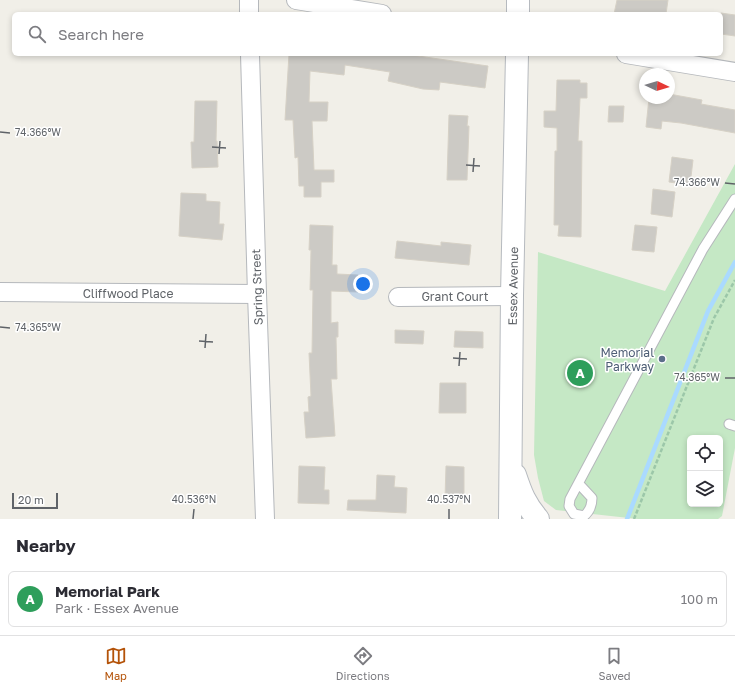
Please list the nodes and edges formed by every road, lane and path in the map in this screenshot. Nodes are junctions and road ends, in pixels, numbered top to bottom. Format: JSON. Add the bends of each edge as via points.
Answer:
{"nodes":[{"id":1,"x":249,"y":0,"type":"edge"},
{"id":2,"x":296,"y":0,"type":"edge"},
{"id":3,"x":518,"y":0,"type":"edge"},
{"id":4,"x":249,"y":12,"type":"edge"},
{"id":5,"x":370,"y":12,"type":"edge"},
{"id":6,"x":518,"y":12,"type":"edge"},
{"id":7,"x":250,"y":56,"type":"edge"},
{"id":8,"x":517,"y":56,"type":"edge"},
{"id":9,"x":638,"y":56,"type":"edge"},
{"id":10,"x":735,"y":72,"type":"edge"},
{"id":11,"x":735,"y":199,"type":"edge"},
{"id":12,"x":735,"y":280,"type":"edge"},
{"id":13,"x":0,"y":292,"type":"edge"},
{"id":14,"x":257,"y":294,"type":"junction"},
{"id":15,"x":512,"y":296,"type":"junction"},
{"id":16,"x":398,"y":297,"type":"dead end"},
{"id":17,"x":511,"y":461,"type":"junction"},
{"id":18,"x":579,"y":484,"type":"dead end"},
{"id":19,"x":265,"y":519,"type":"edge"},
{"id":20,"x":510,"y":519,"type":"edge"},
{"id":21,"x":538,"y":519,"type":"edge"},
{"id":22,"x":634,"y":519,"type":"edge"}],
"edges":[{"from":1,"to":4,"type":"street"},
{"from":2,"to":5,"type":"street"},
{"from":3,"to":6,"type":"street"},
{"from":7,"to":14,"type":"street","name":"Spring Street"},
{"from":8,"to":15,"type":"street","name":"Essex Avenue"},
{"from":9,"to":10,"type":"street"},
{"from":11,"to":18,"type":"lane","via":[[703,249]]},
{"from":12,"to":22,"type":"path","via":[[714,318]]},
{"from":13,"to":14,"type":"street","name":"Cliffwood Place"},
{"from":14,"to":19,"type":"street","name":"Spring Street"},
{"from":15,"to":16,"type":"street","name":"Grant Court"},
{"from":15,"to":17,"type":"street","name":"Essex Avenue"},
{"from":17,"to":20,"type":"street","name":"Essex Avenue"},
{"from":17,"to":21,"type":"street","via":[[521,493],[529,509]]}]}
